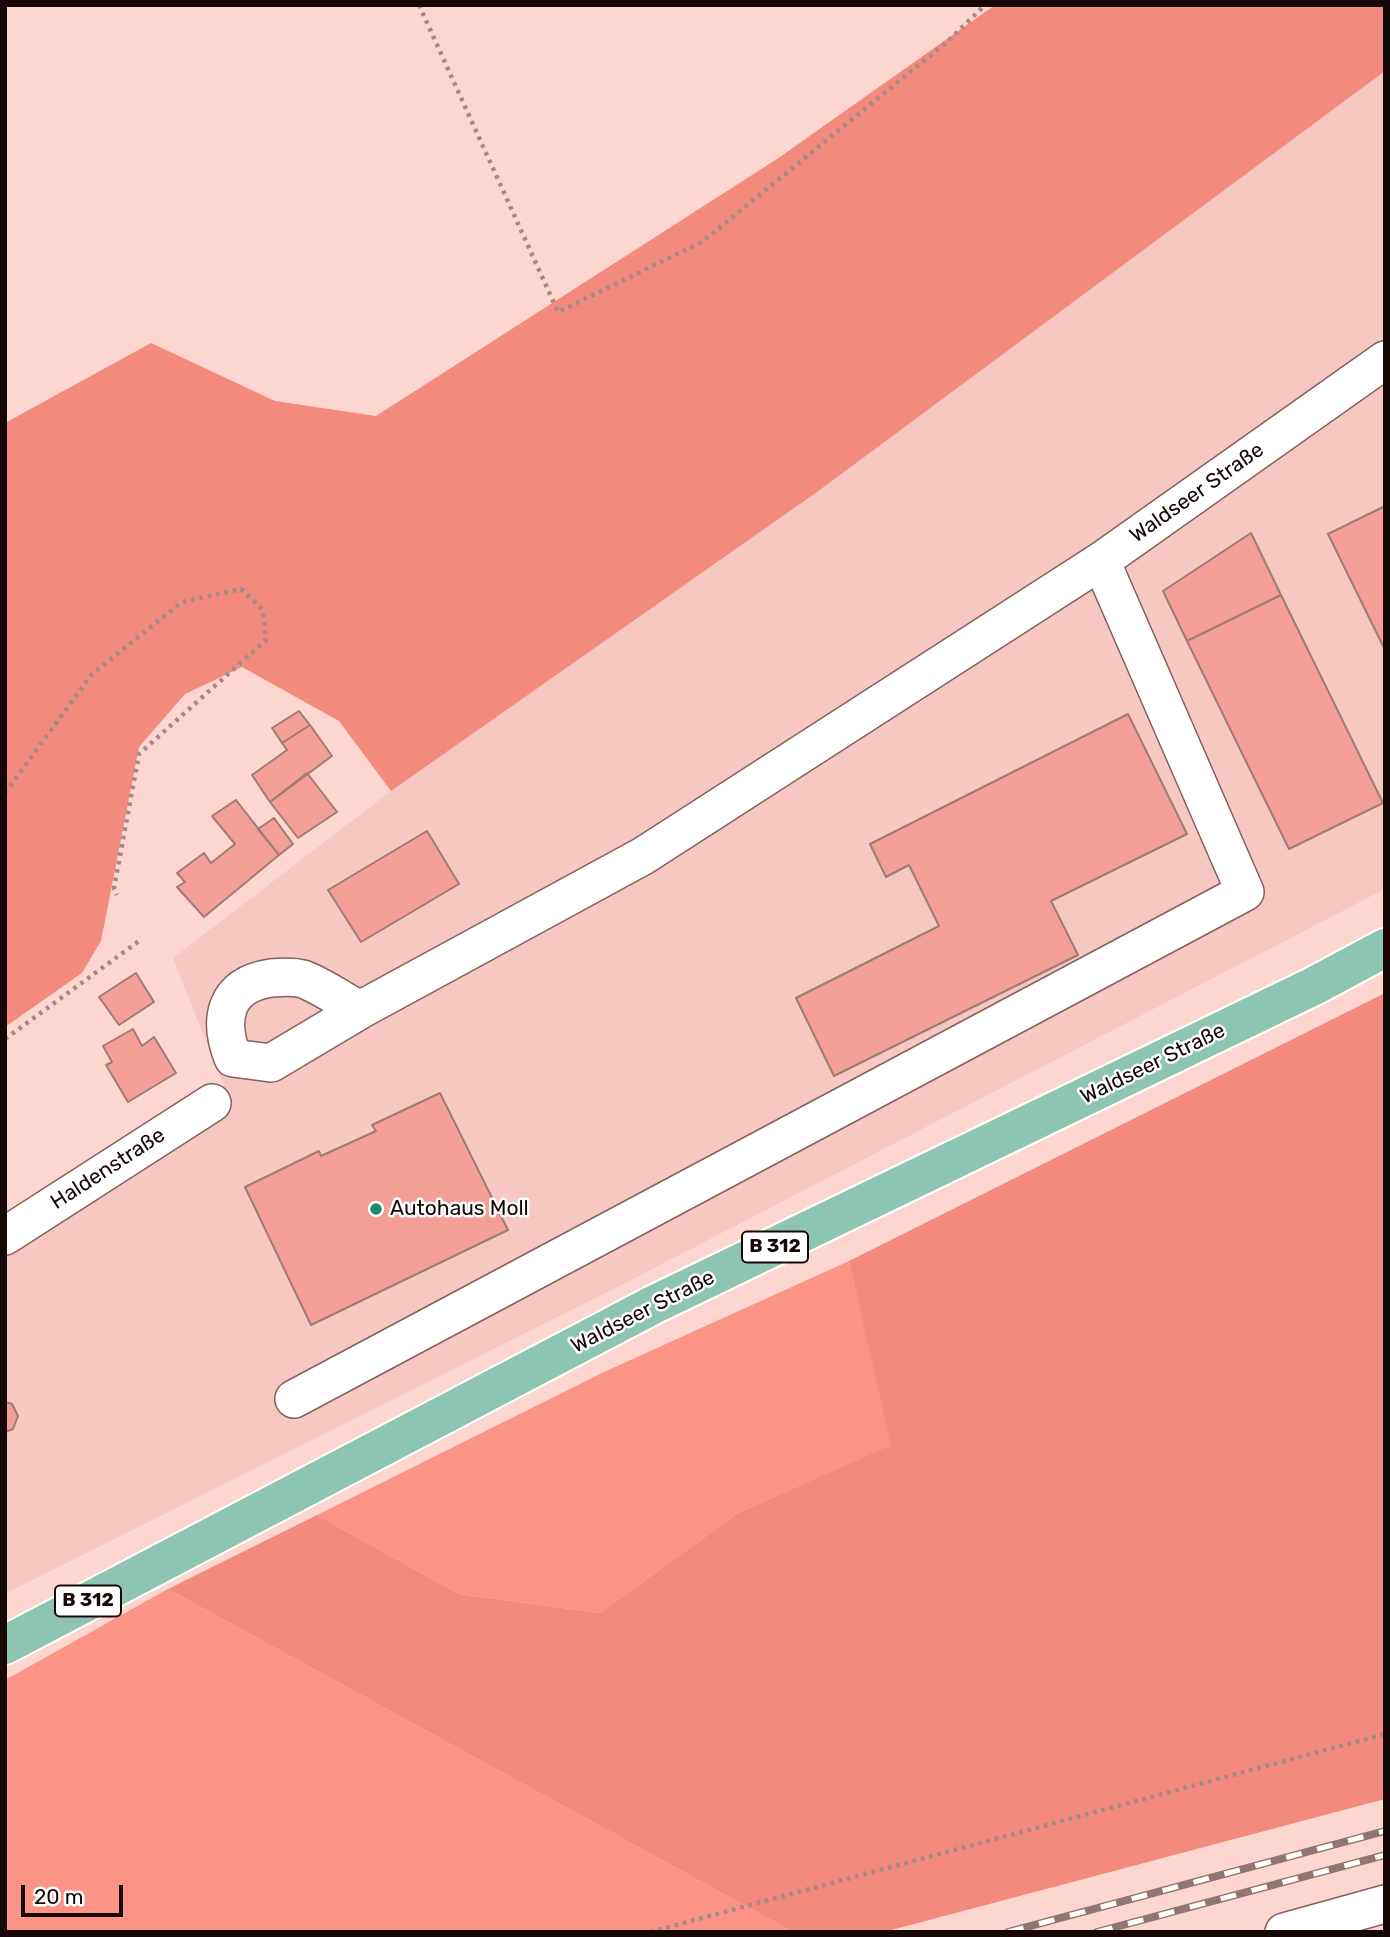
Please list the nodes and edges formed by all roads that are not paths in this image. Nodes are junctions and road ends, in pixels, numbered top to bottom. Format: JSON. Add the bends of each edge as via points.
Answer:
{"nodes":[{"id":1,"x":1385,"y":360,"type":"edge"},
{"id":2,"x":1101,"y":561,"type":"junction"},
{"id":3,"x":1385,"y":948,"type":"edge"},
{"id":4,"x":359,"y":1010,"type":"dead end"},
{"id":5,"x":212,"y":1103,"type":"dead end"},
{"id":6,"x":5,"y":1236,"type":"edge"},
{"id":7,"x":294,"y":1399,"type":"dead end"},
{"id":8,"x":5,"y":1645,"type":"edge"},
{"id":9,"x":1385,"y":1904,"type":"edge"},
{"id":10,"x":1284,"y":1932,"type":"edge"}],
"edges":[{"from":1,"to":2,"type":"street","name":"Waldseer Straße"},
{"from":2,"to":4,"type":"street","name":"Waldseer Straße","via":[[643,856]]},
{"from":2,"to":7,"type":"street","via":[[1245,892]]},
{"from":3,"to":8,"type":"main road","name":"Waldseer Straße","number":"B 312","via":[[653,1305]]},
{"from":5,"to":6,"type":"street","name":"Haldenstraße"},
{"from":9,"to":10,"type":"street"}]}
